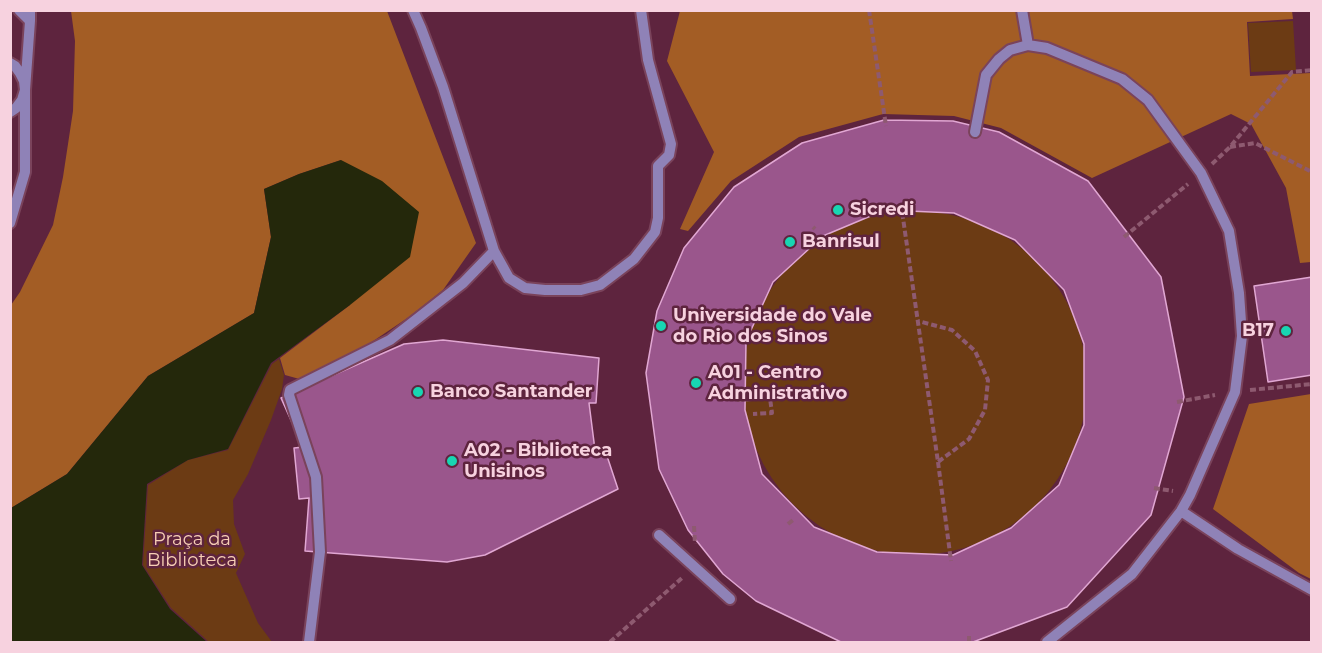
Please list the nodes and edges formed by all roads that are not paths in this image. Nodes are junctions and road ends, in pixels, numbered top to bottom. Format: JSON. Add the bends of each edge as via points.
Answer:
{"nodes":[{"id":1,"x":19,"y":10,"type":"edge"},
{"id":2,"x":413,"y":10,"type":"edge"},
{"id":3,"x":641,"y":10,"type":"edge"},
{"id":4,"x":1022,"y":10,"type":"edge"},
{"id":5,"x":30,"y":16,"type":"edge"},
{"id":6,"x":1028,"y":45,"type":"junction"},
{"id":7,"x":10,"y":63,"type":"edge"},
{"id":8,"x":25,"y":90,"type":"junction"},
{"id":9,"x":10,"y":111,"type":"edge"},
{"id":10,"x":975,"y":132,"type":"dead end"},
{"id":11,"x":10,"y":223,"type":"edge"},
{"id":12,"x":494,"y":251,"type":"junction"},
{"id":13,"x":1180,"y":511,"type":"junction"},
{"id":14,"x":659,"y":535,"type":"dead end"},
{"id":15,"x":1311,"y":590,"type":"edge"},
{"id":16,"x":730,"y":599,"type":"dead end"},
{"id":17,"x":309,"y":642,"type":"edge"},
{"id":18,"x":1047,"y":642,"type":"edge"}],
"edges":[{"from":1,"to":5,"type":"lane"},
{"from":2,"to":12,"type":"lane","via":[[443,87]]},
{"from":3,"to":12,"type":"lane","via":[[648,60],[671,144],[669,155],[658,166],[655,232],[634,259],[600,285],[581,290],[525,288],[509,278]]},
{"from":4,"to":6,"type":"lane"},
{"from":5,"to":8,"type":"lane"},
{"from":6,"to":10,"type":"lane","via":[[1010,50],[986,75]]},
{"from":6,"to":13,"type":"lane","via":[[1047,48],[1122,79],[1148,100],[1201,173],[1229,231],[1242,336],[1235,392]]},
{"from":7,"to":8,"type":"lane","via":[[20,73]]},
{"from":8,"to":9,"type":"lane","via":[[22,100]]},
{"from":8,"to":11,"type":"lane","via":[[25,172]]},
{"from":12,"to":17,"type":"lane","via":[[464,283],[390,340],[290,390],[316,477],[320,552]]},
{"from":13,"to":15,"type":"lane"},
{"from":13,"to":18,"type":"lane","via":[[1132,574]]},
{"from":14,"to":16,"type":"lane"}]}
